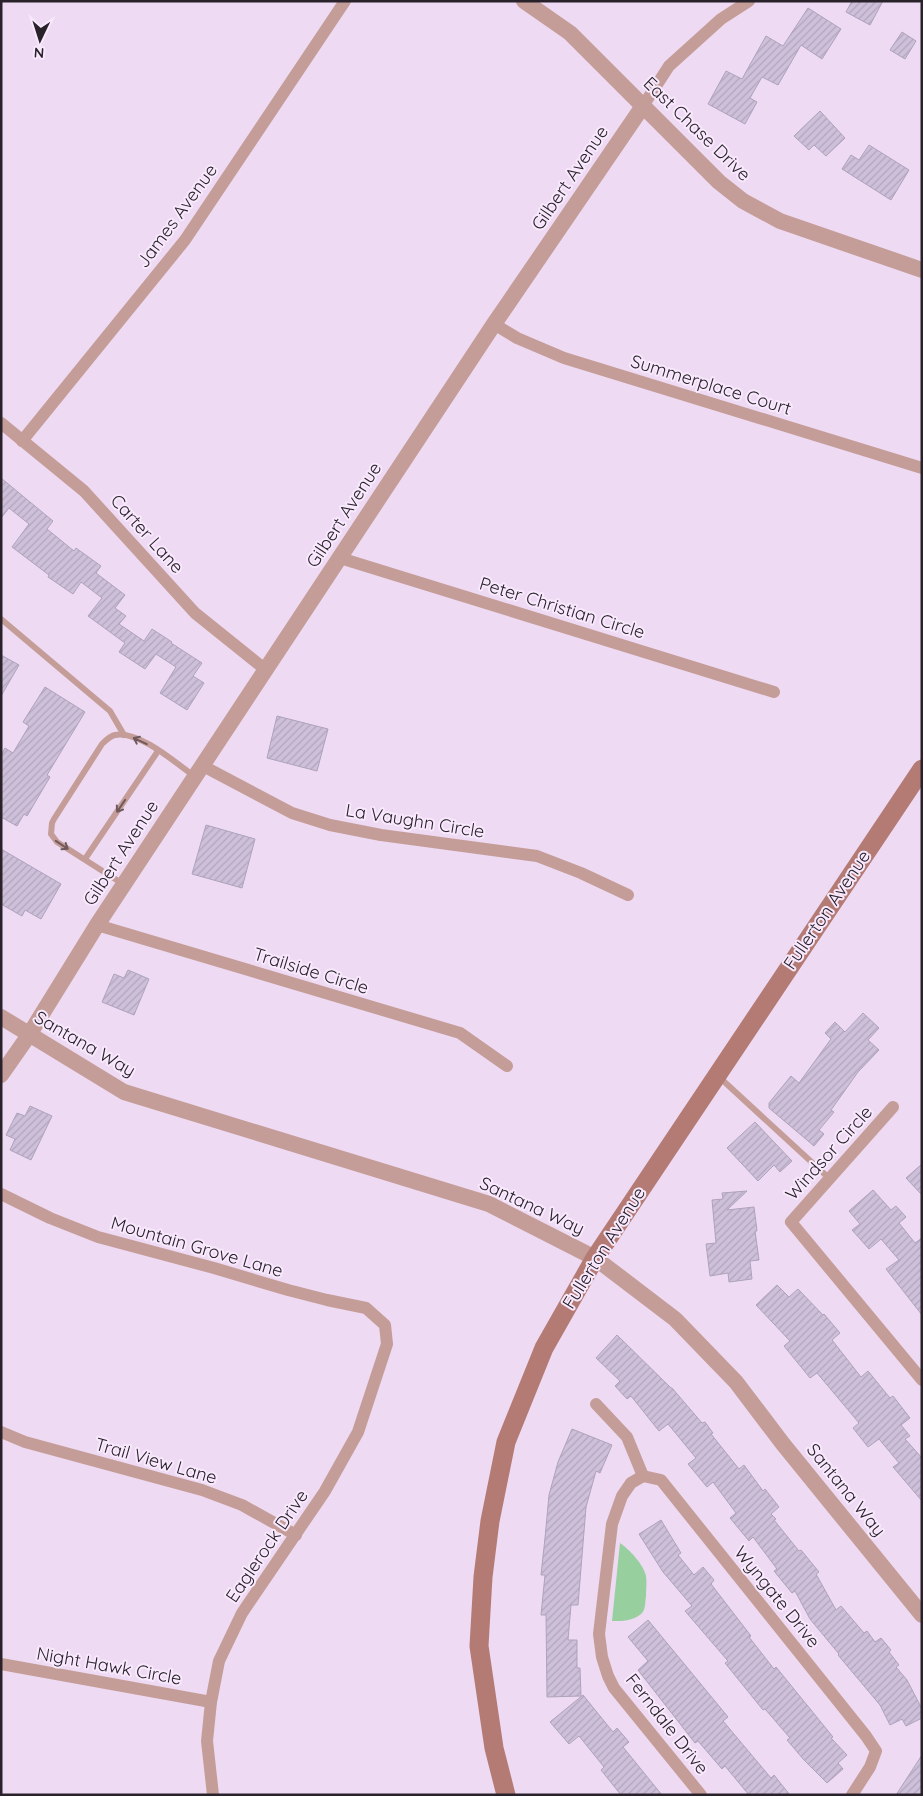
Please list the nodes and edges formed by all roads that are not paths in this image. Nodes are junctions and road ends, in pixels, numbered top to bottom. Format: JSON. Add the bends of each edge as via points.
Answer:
{"nodes":[{"id":1,"x":345,"y":1,"type":"edge"},
{"id":2,"x":524,"y":1,"type":"edge"},
{"id":3,"x":749,"y":1,"type":"edge"},
{"id":4,"x":643,"y":106,"type":"junction"},
{"id":5,"x":922,"y":270,"type":"edge"},
{"id":6,"x":494,"y":324,"type":"junction"},
{"id":7,"x":1,"y":423,"type":"edge"},
{"id":8,"x":22,"y":441,"type":"junction"},
{"id":9,"x":922,"y":468,"type":"edge"},
{"id":10,"x":340,"y":558,"type":"junction"},
{"id":11,"x":1,"y":618,"type":"edge"},
{"id":12,"x":266,"y":670,"type":"junction"},
{"id":13,"x":774,"y":692,"type":"dead end"},
{"id":14,"x":124,"y":735,"type":"junction"},
{"id":15,"x":158,"y":751,"type":"junction"},
{"id":16,"x":922,"y":769,"type":"edge"},
{"id":17,"x":199,"y":771,"type":"junction"},
{"id":18,"x":85,"y":859,"type":"junction"},
{"id":19,"x":124,"y":884,"type":"junction"},
{"id":20,"x":628,"y":895,"type":"dead end"},
{"id":21,"x":97,"y":925,"type":"junction"},
{"id":22,"x":1,"y":1017,"type":"edge"},
{"id":23,"x":29,"y":1035,"type":"junction"},
{"id":24,"x":507,"y":1066,"type":"dead end"},
{"id":25,"x":1,"y":1075,"type":"edge"},
{"id":26,"x":717,"y":1075,"type":"junction"},
{"id":27,"x":893,"y":1107,"type":"dead end"},
{"id":28,"x":830,"y":1179,"type":"junction"},
{"id":29,"x":1,"y":1194,"type":"edge"},
{"id":30,"x":595,"y":1258,"type":"junction"},
{"id":31,"x":385,"y":1325,"type":"joint"},
{"id":32,"x":921,"y":1377,"type":"edge"},
{"id":33,"x":596,"y":1404,"type":"dead end"},
{"id":34,"x":1,"y":1432,"type":"edge"},
{"id":35,"x":643,"y":1476,"type":"junction"},
{"id":36,"x":296,"y":1535,"type":"junction"},
{"id":37,"x":922,"y":1615,"type":"edge"},
{"id":38,"x":1,"y":1664,"type":"edge"},
{"id":39,"x":211,"y":1702,"type":"junction"},
{"id":40,"x":213,"y":1795,"type":"edge"},
{"id":41,"x":506,"y":1795,"type":"edge"},
{"id":42,"x":701,"y":1795,"type":"edge"},
{"id":43,"x":852,"y":1795,"type":"edge"}],
"edges":[{"from":1,"to":8,"type":"street","name":"James Avenue","via":[[185,240]]},
{"from":2,"to":4,"type":"street","name":"East Chase Drive","via":[[570,33]]},
{"from":3,"to":4,"type":"street","name":"Gilbert Avenue","via":[[721,19],[669,66]]},
{"from":4,"to":5,"type":"street","name":"East Chase Drive","via":[[719,182],[760,211],[821,236]]},
{"from":4,"to":6,"type":"street","name":"Gilbert Avenue"},
{"from":6,"to":9,"type":"street","name":"Summerplace Court","via":[[517,338],[564,358]]},
{"from":6,"to":10,"type":"street","name":"Gilbert Avenue"},
{"from":7,"to":8,"type":"street","name":"Carter Lane"},
{"from":8,"to":12,"type":"street","name":"Carter Lane","via":[[84,491],[195,613]]},
{"from":10,"to":12,"type":"street","name":"Gilbert Avenue"},
{"from":10,"to":13,"type":"street","name":"Peter Christian Circle"},
{"from":11,"to":14,"type":"lane","via":[[110,711]]},
{"from":12,"to":17,"type":"street","name":"Gilbert Avenue"},
{"from":15,"to":14,"type":"lane","one_way":true},
{"from":14,"to":18,"type":"lane","one_way":true,"via":[[115,735],[102,744],[52,823],[53,838]]},
{"from":15,"to":17,"type":"lane"},
{"from":15,"to":18,"type":"lane","one_way":true},
{"from":16,"to":26,"type":"main road","name":"Fullerton Avenue"},
{"from":17,"to":19,"type":"street","name":"Gilbert Avenue"},
{"from":17,"to":20,"type":"street","name":"La Vaughn Circle","via":[[292,813],[330,825],[381,836],[537,856]]},
{"from":18,"to":19,"type":"lane"},
{"from":19,"to":21,"type":"street","name":"Gilbert Avenue"},
{"from":21,"to":23,"type":"street","name":"Gilbert Avenue"},
{"from":21,"to":24,"type":"street","name":"Trailside Circle","via":[[460,1033]]},
{"from":22,"to":23,"type":"street","name":"Santana Way"},
{"from":23,"to":25,"type":"street","name":"Gilbert Avenue"},
{"from":23,"to":30,"type":"street","name":"Santana Way","via":[[124,1092],[489,1204]]},
{"from":26,"to":28,"type":"lane"},
{"from":26,"to":30,"type":"main road","name":"Fullerton Avenue"},
{"from":27,"to":28,"type":"street","name":"Windsor Circle"},
{"from":28,"to":32,"type":"street","name":"Windsor Circle","via":[[791,1222]]},
{"from":29,"to":31,"type":"street","name":"Mountain Grove Lane","via":[[98,1237],[288,1290],[366,1308]]},
{"from":30,"to":37,"type":"street","name":"Santana Way","via":[[675,1319],[736,1382]]},
{"from":30,"to":41,"type":"main road","name":"Fullerton Avenue","via":[[544,1348],[506,1442],[490,1521],[479,1646],[494,1748]]},
{"from":31,"to":36,"type":"street","name":"Eaglerock Drive","via":[[387,1344],[358,1432]]},
{"from":33,"to":35,"type":"street","via":[[627,1437]]},
{"from":34,"to":36,"type":"street","name":"Trail View Lane","via":[[33,1445],[202,1490],[242,1505]]},
{"from":35,"to":42,"type":"street","name":"Ferndale Drive","via":[[630,1483],[612,1524],[599,1634],[602,1657],[614,1688]]},
{"from":35,"to":43,"type":"street","name":"Wyngate Drive","via":[[661,1480],[876,1751]]},
{"from":36,"to":39,"type":"street","name":"Eaglerock Drive","via":[[242,1613],[219,1661]]},
{"from":38,"to":39,"type":"street","name":"Night Hawk Circle"},
{"from":39,"to":40,"type":"street","name":"Eaglerock Drive","via":[[207,1740]]}]}
